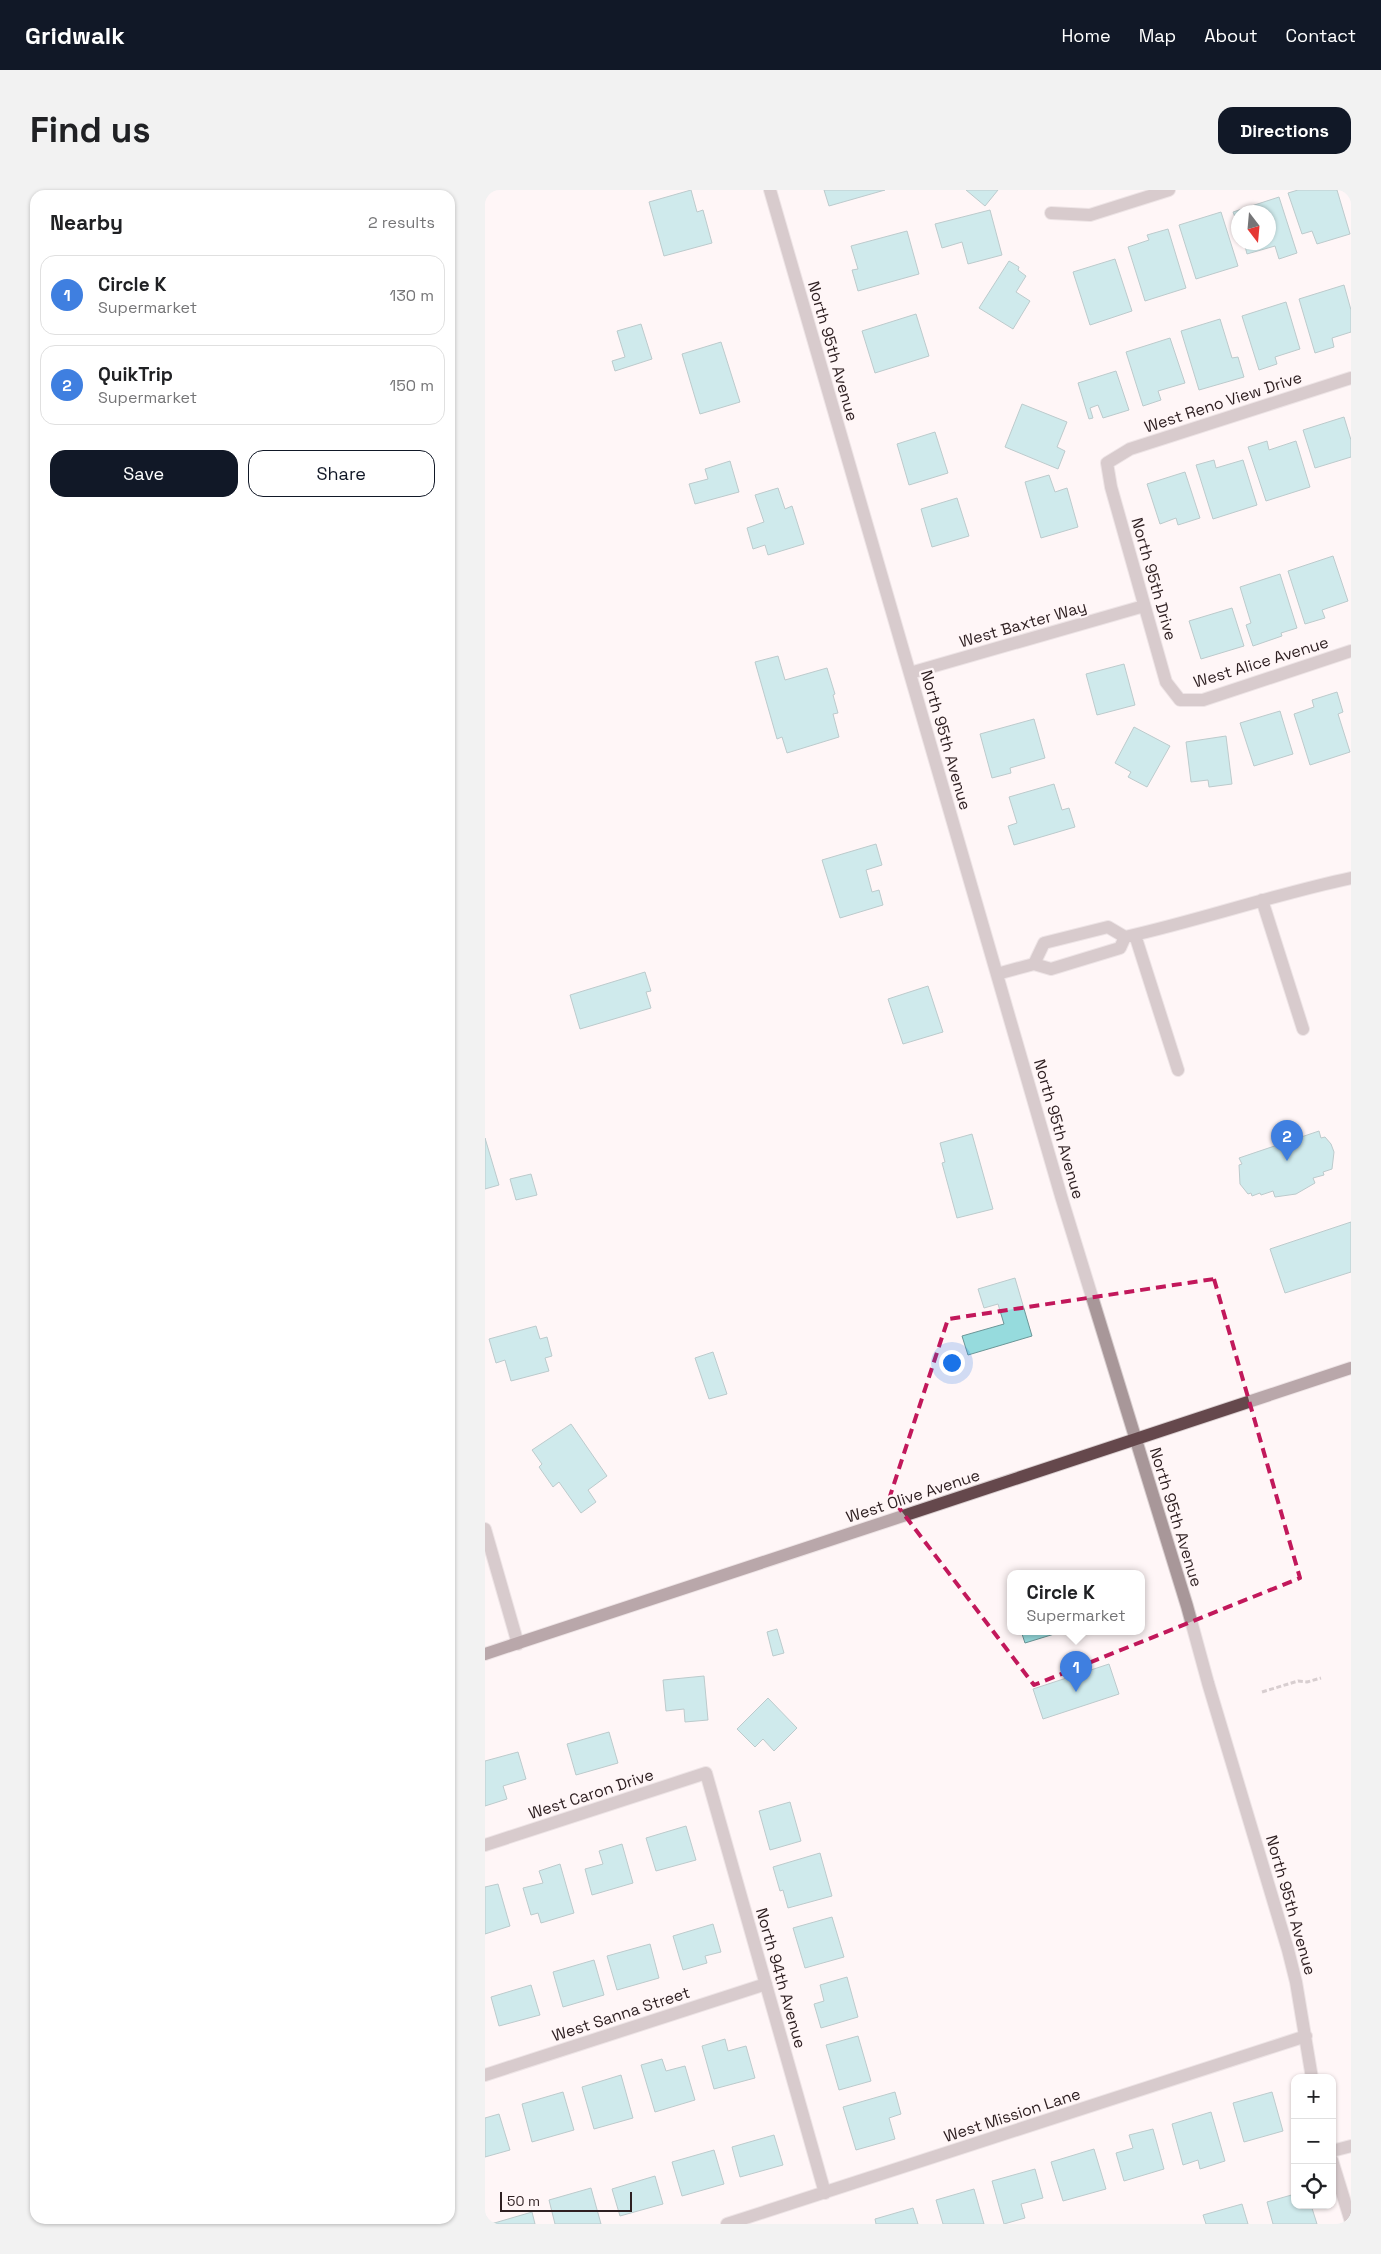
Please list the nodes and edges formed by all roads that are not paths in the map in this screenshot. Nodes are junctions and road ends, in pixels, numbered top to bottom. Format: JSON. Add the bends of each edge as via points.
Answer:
{"nodes":[{"id":1,"x":770,"y":190,"type":"edge"},
{"id":2,"x":1169,"y":190,"type":"edge"},
{"id":3,"x":1051,"y":214,"type":"dead end"},
{"id":4,"x":1351,"y":378,"type":"edge"},
{"id":5,"x":1107,"y":463,"type":"joint"},
{"id":6,"x":1144,"y":606,"type":"junction"},
{"id":7,"x":1351,"y":651,"type":"edge"},
{"id":8,"x":910,"y":673,"type":"junction"},
{"id":9,"x":1179,"y":700,"type":"joint"},
{"id":10,"x":1351,"y":878,"type":"edge"},
{"id":11,"x":1262,"y":900,"type":"junction"},
{"id":12,"x":1130,"y":936,"type":"junction"},
{"id":13,"x":1034,"y":964,"type":"junction"},
{"id":14,"x":997,"y":974,"type":"junction"},
{"id":15,"x":1303,"y":1029,"type":"dead end"},
{"id":16,"x":1178,"y":1070,"type":"dead end"},
{"id":17,"x":1351,"y":1368,"type":"edge"},
{"id":18,"x":1135,"y":1439,"type":"junction"},
{"id":19,"x":485,"y":1529,"type":"edge"},
{"id":20,"x":518,"y":1644,"type":"junction"},
{"id":21,"x":485,"y":1654,"type":"edge"},
{"id":22,"x":706,"y":1773,"type":"joint"},
{"id":23,"x":485,"y":1845,"type":"edge"},
{"id":24,"x":766,"y":1984,"type":"junction"},
{"id":25,"x":1306,"y":2036,"type":"junction"},
{"id":26,"x":485,"y":2074,"type":"edge"},
{"id":27,"x":1312,"y":2074,"type":"edge"},
{"id":28,"x":1351,"y":2146,"type":"edge"},
{"id":29,"x":1336,"y":2150,"type":"edge"},
{"id":30,"x":1333,"y":2164,"type":"edge"},
{"id":31,"x":825,"y":2193,"type":"junction"},
{"id":32,"x":1351,"y":2222,"type":"edge"},
{"id":33,"x":727,"y":2224,"type":"edge"}],
"edges":[{"from":1,"to":8,"type":"street","name":"North 95th Avenue"},
{"from":2,"to":3,"type":"street","via":[[1090,215]]},
{"from":4,"to":5,"type":"street","name":"West Reno View Drive","via":[[1130,449]]},
{"from":5,"to":6,"type":"street","name":"North 95th Drive"},
{"from":6,"to":8,"type":"street","name":"West Baxter Way"},
{"from":6,"to":9,"type":"street","name":"North 95th Drive","via":[[1166,682]]},
{"from":7,"to":9,"type":"street","name":"West Alice Avenue","via":[[1203,700]]},
{"from":8,"to":14,"type":"street","name":"North 95th Avenue"},
{"from":10,"to":11,"type":"street"},
{"from":11,"to":12,"type":"street"},
{"from":11,"to":15,"type":"street"},
{"from":12,"to":13,"type":"street","via":[[1120,948],[1051,969]]},
{"from":12,"to":13,"type":"street","via":[[1108,927],[1044,943]]},
{"from":12,"to":16,"type":"street"},
{"from":13,"to":14,"type":"street"},
{"from":14,"to":18,"type":"street","name":"North 95th Avenue"},
{"from":17,"to":18,"type":"main road","name":"West Olive Avenue"},
{"from":18,"to":20,"type":"main road","name":"West Olive Avenue"},
{"from":18,"to":25,"type":"street","name":"North 95th Avenue","via":[[1288,1950]]},
{"from":19,"to":20,"type":"street"},
{"from":20,"to":21,"type":"main road","name":"West Olive Avenue"},
{"from":22,"to":23,"type":"street","name":"West Caron Drive"},
{"from":22,"to":24,"type":"street","name":"North 94th Avenue"},
{"from":24,"to":26,"type":"street","name":"West Sanna Street"},
{"from":24,"to":31,"type":"street","name":"North 94th Avenue"},
{"from":25,"to":27,"type":"street","name":"North 95th Avenue"},
{"from":25,"to":31,"type":"street","name":"West Mission Lane"},
{"from":28,"to":29,"type":"street"},
{"from":30,"to":32,"type":"street"},
{"from":31,"to":33,"type":"street","name":"West Mission Lane"}]}
